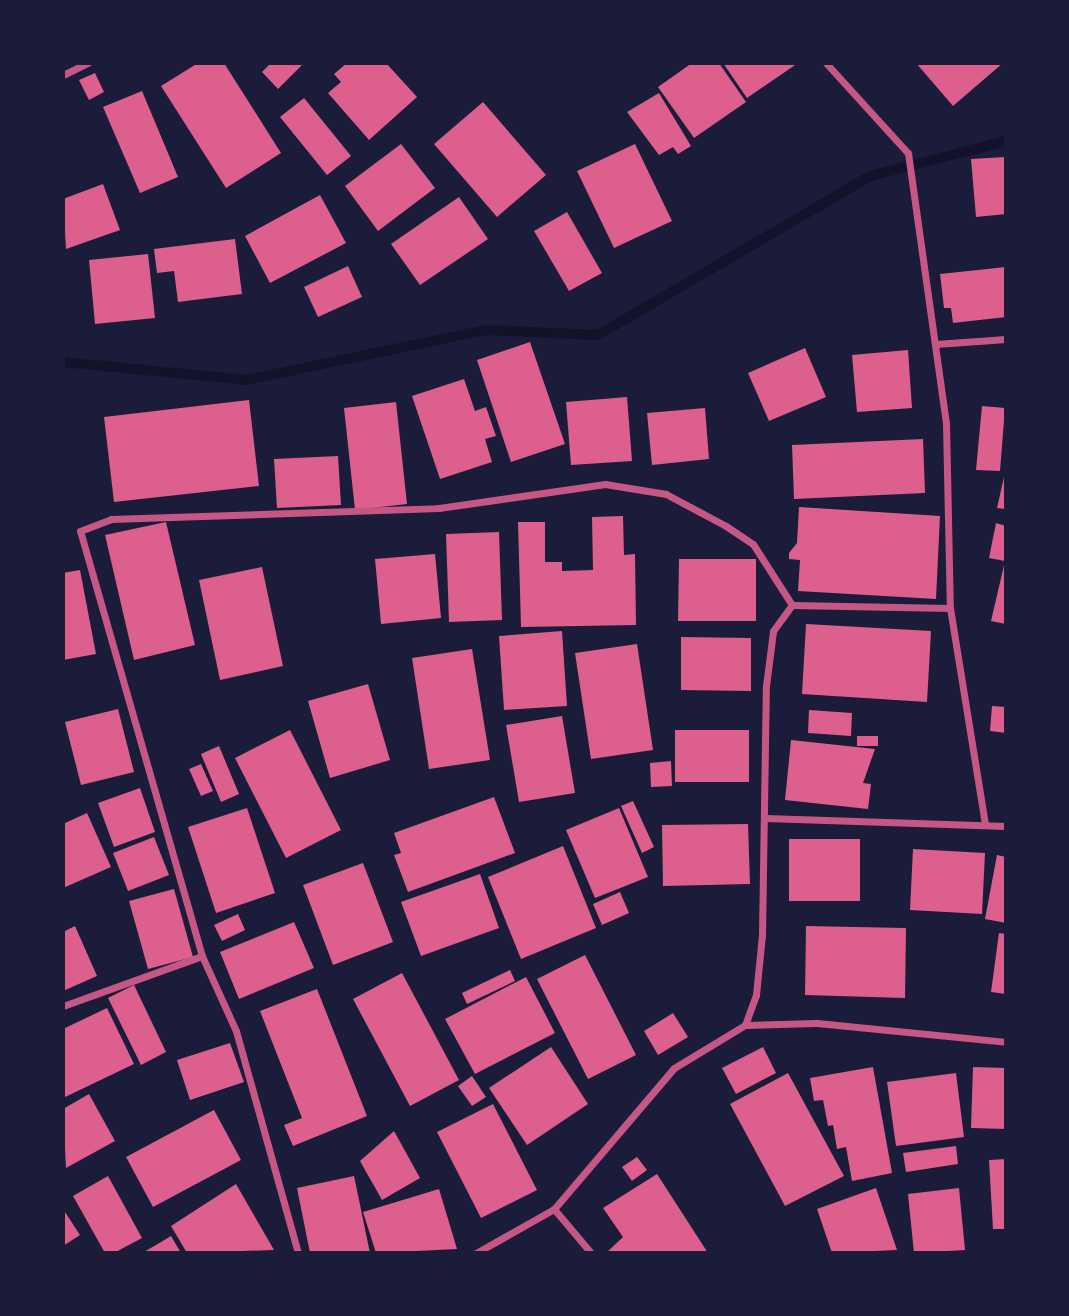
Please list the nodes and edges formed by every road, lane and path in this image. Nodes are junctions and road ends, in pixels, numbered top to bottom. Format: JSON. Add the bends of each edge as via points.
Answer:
{"nodes":[{"id":1,"x":88,"y":63,"type":"edge"},
{"id":2,"x":826,"y":63,"type":"edge"},
{"id":3,"x":63,"y":75,"type":"edge"},
{"id":4,"x":1006,"y":339,"type":"edge"},
{"id":5,"x":936,"y":344,"type":"junction"},
{"id":6,"x":792,"y":605,"type":"junction"},
{"id":7,"x":950,"y":608,"type":"junction"},
{"id":8,"x":766,"y":818,"type":"junction"},
{"id":9,"x":985,"y":823,"type":"junction"},
{"id":10,"x":1006,"y":826,"type":"edge"},
{"id":11,"x":202,"y":956,"type":"junction"},
{"id":12,"x":63,"y":1006,"type":"edge"},
{"id":13,"x":745,"y":1025,"type":"junction"},
{"id":14,"x":1006,"y":1042,"type":"edge"},
{"id":15,"x":554,"y":1209,"type":"junction"},
{"id":16,"x":298,"y":1253,"type":"edge"},
{"id":17,"x":476,"y":1253,"type":"edge"},
{"id":18,"x":591,"y":1253,"type":"edge"}],
"edges":[{"from":1,"to":3,"type":"street"},
{"from":2,"to":5,"type":"street","via":[[908,153]]},
{"from":4,"to":5,"type":"street"},
{"from":5,"to":7,"type":"street","via":[[946,423]]},
{"from":6,"to":7,"type":"street"},
{"from":6,"to":8,"type":"street","via":[[774,631],[766,686]]},
{"from":6,"to":11,"type":"street","via":[[752,544],[726,526],[666,494],[605,484],[439,508],[111,519],[80,531]]},
{"from":7,"to":9,"type":"street"},
{"from":8,"to":9,"type":"street"},
{"from":8,"to":13,"type":"street","via":[[756,995]]},
{"from":9,"to":10,"type":"street"},
{"from":11,"to":12,"type":"street"},
{"from":11,"to":16,"type":"street","via":[[236,1031]]},
{"from":13,"to":14,"type":"street","via":[[817,1023]]},
{"from":13,"to":15,"type":"street","via":[[674,1068]]},
{"from":15,"to":17,"type":"street"},
{"from":15,"to":18,"type":"street"}]}
